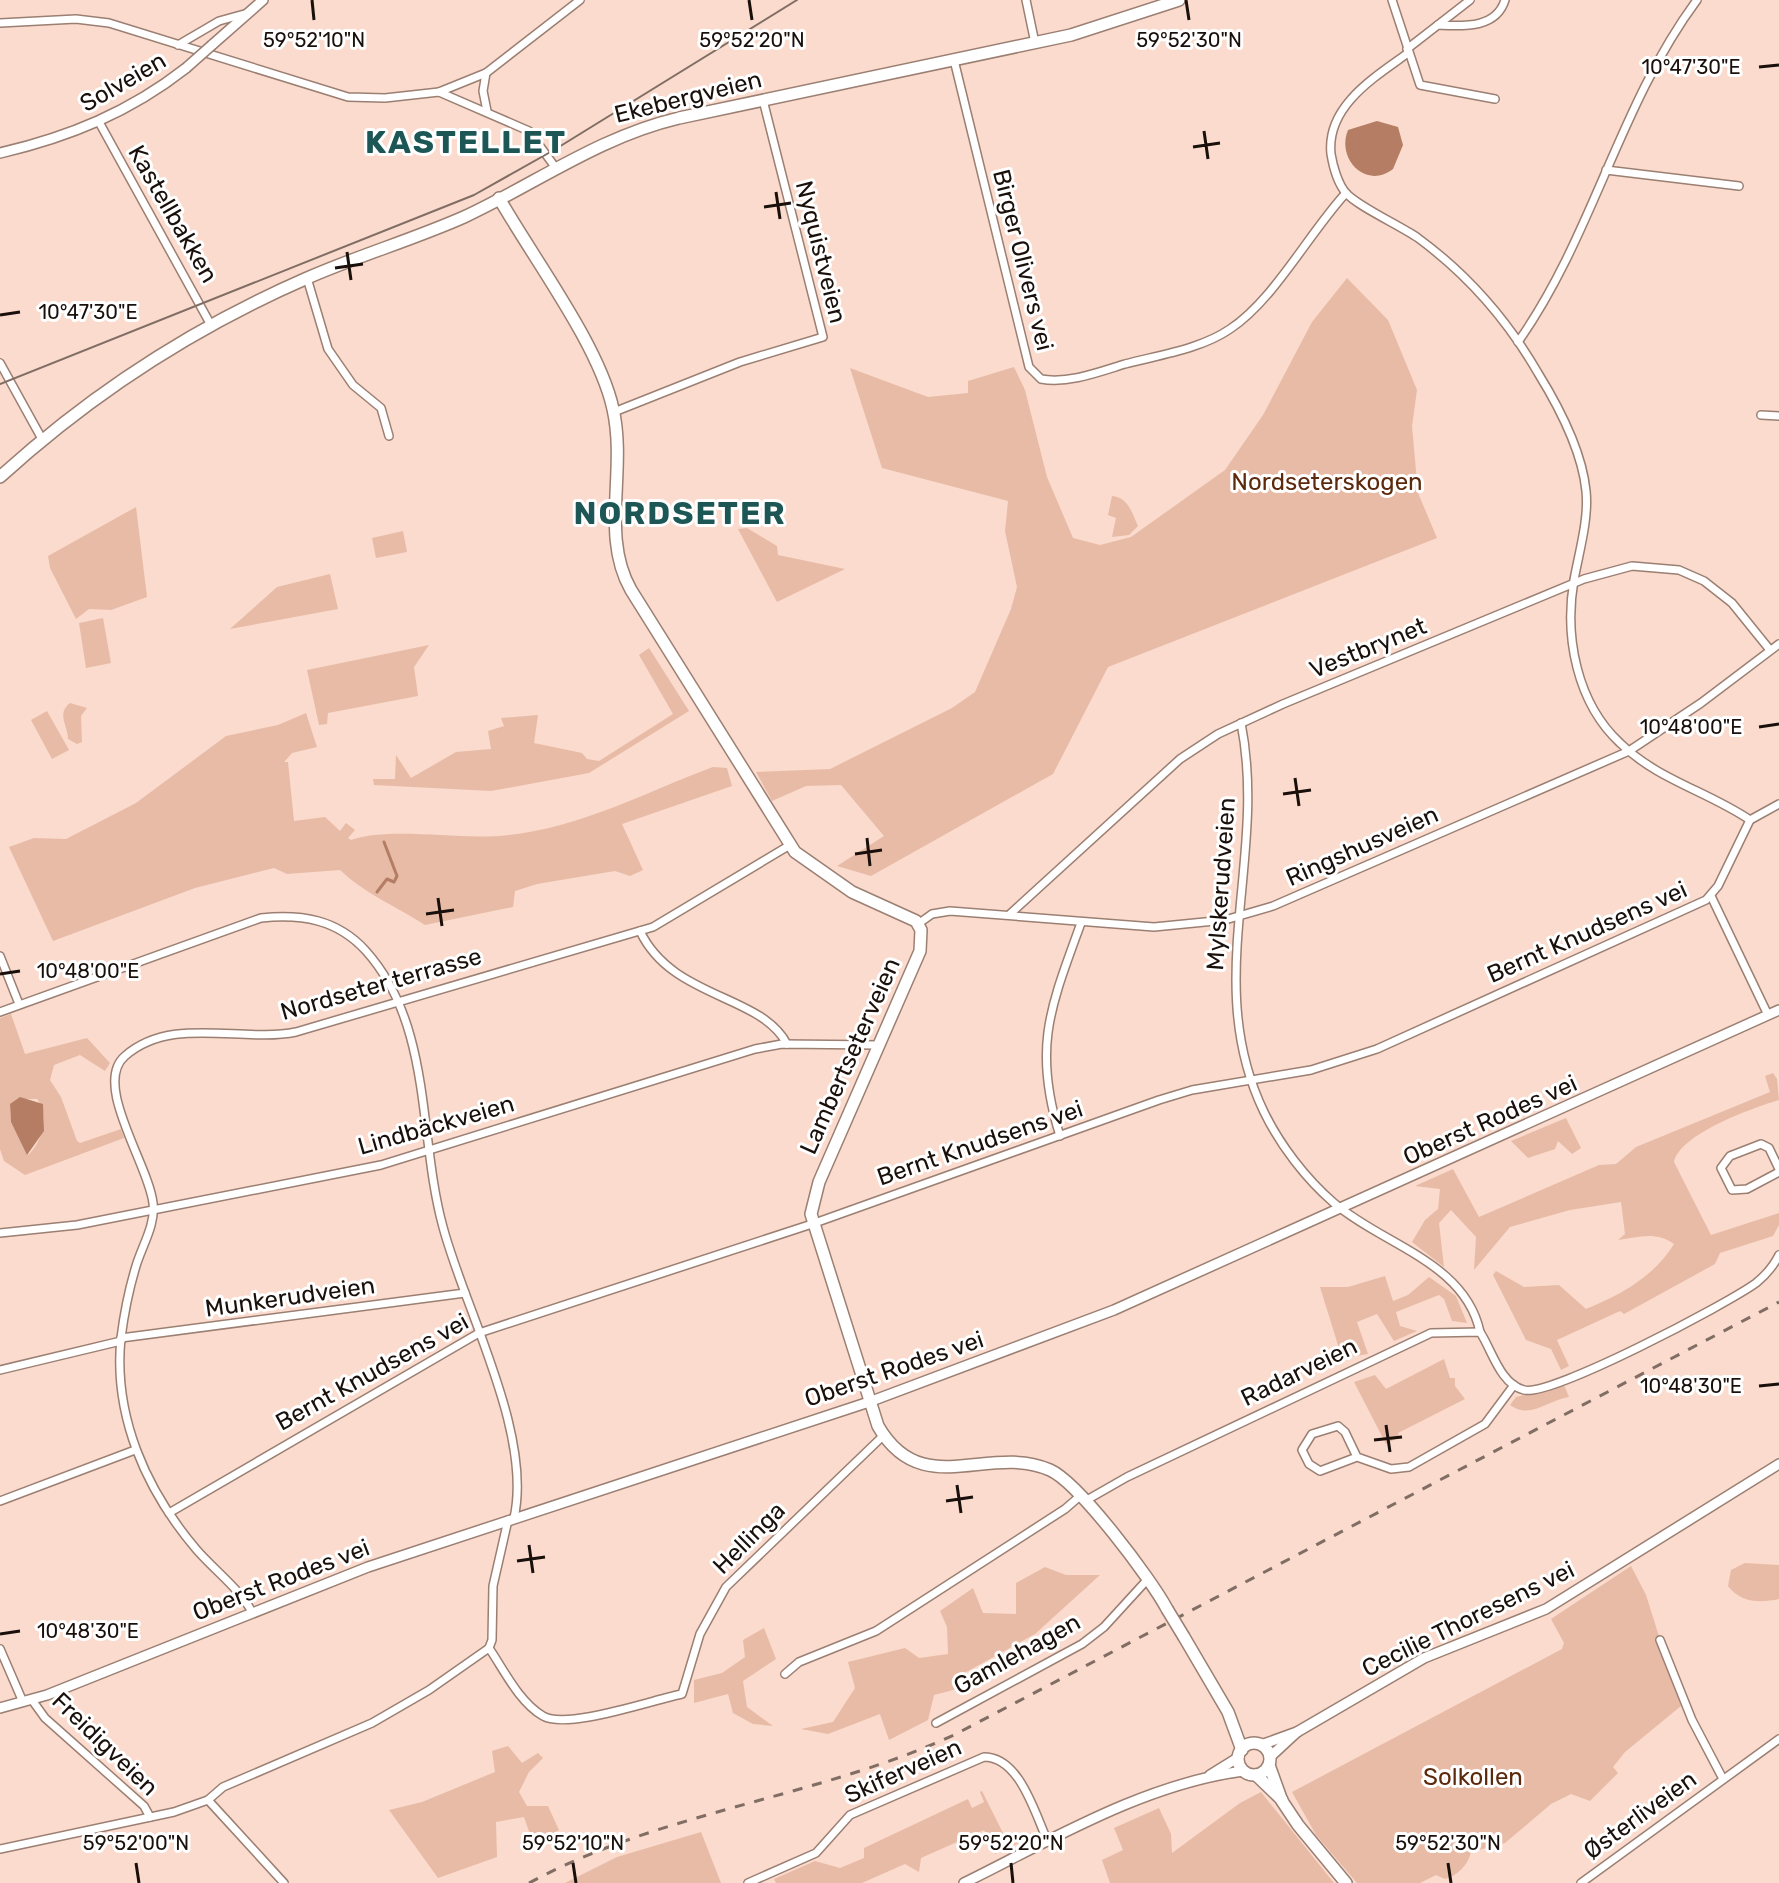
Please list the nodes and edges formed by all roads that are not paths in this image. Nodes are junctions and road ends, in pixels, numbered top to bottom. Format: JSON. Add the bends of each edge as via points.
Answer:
{"nodes":[{"id":1,"x":263,"y":0,"type":"edge"},
{"id":2,"x":580,"y":0,"type":"edge"},
{"id":3,"x":1026,"y":0,"type":"edge"},
{"id":4,"x":1179,"y":0,"type":"edge"},
{"id":5,"x":1392,"y":0,"type":"edge"},
{"id":6,"x":1470,"y":0,"type":"edge"},
{"id":7,"x":1505,"y":0,"type":"edge"},
{"id":8,"x":1697,"y":0,"type":"edge"},
{"id":9,"x":248,"y":13,"type":"junction"},
{"id":10,"x":0,"y":23,"type":"edge"},
{"id":11,"x":1438,"y":25,"type":"junction"},
{"id":12,"x":1035,"y":43,"type":"junction"},
{"id":13,"x":178,"y":45,"type":"junction"},
{"id":14,"x":1408,"y":51,"type":"junction"},
{"id":15,"x":954,"y":60,"type":"junction"},
{"id":16,"x":486,"y":73,"type":"junction"},
{"id":17,"x":439,"y":92,"type":"junction"},
{"id":18,"x":1495,"y":99,"type":"dead end"},
{"id":19,"x":763,"y":100,"type":"junction"},
{"id":20,"x":487,"y":111,"type":"junction"},
{"id":21,"x":99,"y":122,"type":"junction"},
{"id":22,"x":0,"y":153,"type":"edge"},
{"id":23,"x":555,"y":167,"type":"junction"},
{"id":24,"x":1606,"y":170,"type":"junction"},
{"id":25,"x":1739,"y":186,"type":"dead end"},
{"id":26,"x":1346,"y":193,"type":"junction"},
{"id":27,"x":499,"y":198,"type":"junction"},
{"id":28,"x":307,"y":278,"type":"junction"},
{"id":29,"x":212,"y":327,"type":"junction"},
{"id":30,"x":1518,"y":342,"type":"junction"},
{"id":31,"x":0,"y":363,"type":"edge"},
{"id":32,"x":614,"y":412,"type":"junction"},
{"id":33,"x":1761,"y":415,"type":"dead end"},
{"id":34,"x":1779,"y":416,"type":"edge"},
{"id":35,"x":389,"y":436,"type":"dead end"},
{"id":36,"x":42,"y":439,"type":"junction"},
{"id":37,"x":0,"y":477,"type":"edge"},
{"id":38,"x":1573,"y":584,"type":"junction"},
{"id":39,"x":1779,"y":644,"type":"edge"},
{"id":40,"x":1770,"y":650,"type":"junction"},
{"id":41,"x":1241,"y":723,"type":"junction"},
{"id":42,"x":1629,"y":751,"type":"junction"},
{"id":43,"x":1779,"y":804,"type":"edge"},
{"id":44,"x":1750,"y":820,"type":"junction"},
{"id":45,"x":790,"y":845,"type":"junction"},
{"id":46,"x":1711,"y":896,"type":"junction"},
{"id":47,"x":1010,"y":914,"type":"junction"},
{"id":48,"x":1238,"y":917,"type":"junction"},
{"id":49,"x":1081,"y":923,"type":"junction"},
{"id":50,"x":918,"y":924,"type":"junction"},
{"id":51,"x":640,"y":931,"type":"junction"},
{"id":52,"x":0,"y":956,"type":"edge"},
{"id":53,"x":398,"y":1001,"type":"junction"},
{"id":54,"x":19,"y":1004,"type":"junction"},
{"id":55,"x":1779,"y":1010,"type":"edge"},
{"id":56,"x":0,"y":1012,"type":"edge"},
{"id":57,"x":1768,"y":1015,"type":"junction"},
{"id":58,"x":787,"y":1044,"type":"junction"},
{"id":59,"x":878,"y":1045,"type":"junction"},
{"id":60,"x":1249,"y":1080,"type":"junction"},
{"id":61,"x":1060,"y":1136,"type":"junction"},
{"id":62,"x":429,"y":1150,"type":"junction"},
{"id":63,"x":1779,"y":1171,"type":"edge"},
{"id":64,"x":1342,"y":1209,"type":"junction"},
{"id":65,"x":153,"y":1210,"type":"junction"},
{"id":66,"x":812,"y":1224,"type":"junction"},
{"id":67,"x":0,"y":1233,"type":"edge"},
{"id":68,"x":1779,"y":1255,"type":"edge"},
{"id":69,"x":465,"y":1293,"type":"junction"},
{"id":70,"x":1480,"y":1332,"type":"junction"},
{"id":71,"x":479,"y":1333,"type":"junction"},
{"id":72,"x":121,"y":1340,"type":"junction"},
{"id":73,"x":0,"y":1370,"type":"edge"},
{"id":74,"x":1514,"y":1385,"type":"junction"},
{"id":75,"x":869,"y":1402,"type":"junction"},
{"id":76,"x":884,"y":1435,"type":"junction"},
{"id":77,"x":135,"y":1450,"type":"junction"},
{"id":78,"x":1357,"y":1457,"type":"junction"},
{"id":79,"x":1779,"y":1464,"type":"edge"},
{"id":80,"x":1082,"y":1498,"type":"junction"},
{"id":81,"x":0,"y":1501,"type":"edge"},
{"id":82,"x":169,"y":1513,"type":"junction"},
{"id":83,"x":511,"y":1519,"type":"junction"},
{"id":84,"x":1147,"y":1580,"type":"junction"},
{"id":85,"x":252,"y":1612,"type":"junction"},
{"id":86,"x":1660,"y":1640,"type":"dead end"},
{"id":87,"x":489,"y":1648,"type":"junction"},
{"id":88,"x":0,"y":1649,"type":"edge"},
{"id":89,"x":785,"y":1674,"type":"dead end"},
{"id":90,"x":28,"y":1701,"type":"junction"},
{"id":91,"x":0,"y":1708,"type":"edge"},
{"id":92,"x":936,"y":1723,"type":"dead end"},
{"id":93,"x":1297,"y":1732,"type":"junction"},
{"id":94,"x":1779,"y":1739,"type":"edge"},
{"id":95,"x":1249,"y":1749,"type":"junction"},
{"id":96,"x":1269,"y":1761,"type":"junction"},
{"id":97,"x":1243,"y":1771,"type":"junction"},
{"id":98,"x":1210,"y":1775,"type":"junction"},
{"id":99,"x":1256,"y":1775,"type":"junction"},
{"id":100,"x":1723,"y":1779,"type":"junction"},
{"id":101,"x":208,"y":1800,"type":"junction"},
{"id":102,"x":1282,"y":1801,"type":"junction"},
{"id":103,"x":150,"y":1817,"type":"junction"},
{"id":104,"x":1048,"y":1842,"type":"junction"},
{"id":105,"x":0,"y":1849,"type":"edge"},
{"id":106,"x":284,"y":1883,"type":"edge"},
{"id":107,"x":748,"y":1883,"type":"edge"},
{"id":108,"x":964,"y":1883,"type":"edge"},
{"id":109,"x":1346,"y":1883,"type":"edge"},
{"id":110,"x":1581,"y":1883,"type":"edge"}],
"edges":[{"from":1,"to":9,"type":"street","name":"Solveien"},
{"from":2,"to":16,"type":"street"},
{"from":3,"to":12,"type":"street"},
{"from":4,"to":12,"type":"main road","name":"Ekebergveien","via":[[1120,22]]},
{"from":5,"to":14,"type":"street"},
{"from":6,"to":11,"type":"street"},
{"from":7,"to":11,"type":"street","via":[[1486,21]]},
{"from":8,"to":24,"type":"street","via":[[1653,66]]},
{"from":9,"to":13,"type":"street","name":"Solveien","via":[[219,21]]},
{"from":9,"to":21,"type":"street","name":"Solveien","bridge":true,"via":[[150,95]]},
{"from":10,"to":13,"type":"street","via":[[85,19]]},
{"from":11,"to":14,"type":"street"},
{"from":12,"to":15,"type":"main road","name":"Ekebergveien"},
{"from":13,"to":17,"type":"street","via":[[348,97]]},
{"from":14,"to":18,"type":"street","via":[[1420,85]]},
{"from":14,"to":26,"type":"street","via":[[1358,91],[1337,121],[1331,155]]},
{"from":15,"to":19,"type":"main road","name":"Ekebergveien"},
{"from":15,"to":26,"type":"street","name":"Birger Olivers vei","via":[[1029,367],[1041,379],[1106,370],[1231,329],[1255,308]]},
{"from":16,"to":17,"type":"street"},
{"from":16,"to":20,"type":"street"},
{"from":17,"to":20,"type":"street"},
{"from":19,"to":23,"type":"main road","name":"Ekebergveien","via":[[641,128]]},
{"from":19,"to":32,"type":"street","name":"Nyquistveien","via":[[823,337],[740,362]]},
{"from":20,"to":23,"type":"street","via":[[529,131]]},
{"from":21,"to":22,"type":"street","name":"Solveien"},
{"from":21,"to":29,"type":"street","name":"Kastellbakken"},
{"from":23,"to":27,"type":"main road","name":"Ekebergveien"},
{"from":24,"to":25,"type":"street"},
{"from":24,"to":30,"type":"street","via":[[1561,273]]},
{"from":26,"to":30,"type":"street","via":[[1444,259],[1479,292]]},
{"from":27,"to":28,"type":"main road","name":"Ekebergveien","via":[[432,231]]},
{"from":27,"to":32,"type":"main road","via":[[591,355]]},
{"from":28,"to":29,"type":"main road","name":"Ekebergveien"},
{"from":28,"to":35,"type":"street","via":[[328,349],[353,385],[381,408]]},
{"from":29,"to":36,"type":"main road","name":"Ekebergveien","via":[[117,383]]},
{"from":30,"to":38,"type":"street","via":[[1564,422],[1586,486]]},
{"from":31,"to":36,"type":"street"},
{"from":32,"to":45,"type":"main road","via":[[620,466],[615,544],[625,579]]},
{"from":33,"to":34,"type":"street"},
{"from":36,"to":37,"type":"main road","name":"Ekebergveien"},
{"from":38,"to":40,"type":"street","name":"Vestbrynet","via":[[1632,566],[1684,572],[1721,593]]},
{"from":38,"to":41,"type":"street","name":"Vestbrynet"},
{"from":38,"to":42,"type":"street","via":[[1572,641],[1583,687],[1601,721]]},
{"from":39,"to":40,"type":"street","name":"Ringshusveien"},
{"from":40,"to":42,"type":"street","name":"Ringshusveien"},
{"from":41,"to":47,"type":"street","name":"Vestbrynet","via":[[1180,759]]},
{"from":41,"to":48,"type":"street","name":"Mylskerudveien","via":[[1248,826]]},
{"from":42,"to":44,"type":"street","via":[[1670,780]]},
{"from":42,"to":48,"type":"street","name":"Ringshusveien"},
{"from":43,"to":44,"type":"street"},
{"from":44,"to":46,"type":"street","name":"Bernt Knudsens vei"},
{"from":45,"to":50,"type":"main road","via":[[832,880]]},
{"from":45,"to":51,"type":"street","name":"Nordseter terrasse","via":[[669,919]]},
{"from":46,"to":57,"type":"street"},
{"from":46,"to":60,"type":"street","name":"Bernt Knudsens vei","via":[[1377,1049],[1311,1070]]},
{"from":47,"to":49,"type":"street","name":"Ringshusveien"},
{"from":47,"to":50,"type":"street","name":"Ringshusveien","via":[[950,911]]},
{"from":48,"to":49,"type":"street","name":"Ringshusveien","via":[[1154,927]]},
{"from":48,"to":60,"type":"street","name":"Mylskerudveien","via":[[1235,995]]},
{"from":49,"to":61,"type":"street","via":[[1051,1005],[1044,1046]]},
{"from":50,"to":59,"type":"main road","name":"Lambertseterveien","via":[[920,951]]},
{"from":51,"to":53,"type":"street","name":"Nordseter terrasse"},
{"from":51,"to":58,"type":"street","via":[[662,965],[748,1011]]},
{"from":52,"to":54,"type":"street"},
{"from":53,"to":54,"type":"street","via":[[366,951],[348,935],[321,921],[287,915],[249,922]]},
{"from":53,"to":62,"type":"street","via":[[414,1056]]},
{"from":53,"to":65,"type":"street","name":"Nordseter terrasse","via":[[286,1034],[180,1034],[122,1058],[113,1079],[114,1093],[144,1169]]},
{"from":54,"to":56,"type":"street"},
{"from":55,"to":57,"type":"street","name":"Oberst Rodes vei"},
{"from":57,"to":64,"type":"street","name":"Oberst Rodes vei"},
{"from":58,"to":59,"type":"street","name":"Lindbäckveien"},
{"from":58,"to":62,"type":"street","name":"Lindbäckveien","via":[[755,1049]]},
{"from":59,"to":66,"type":"main road","name":"Lambertseterveien","via":[[816,1189]]},
{"from":60,"to":61,"type":"street","name":"Bernt Knudsens vei","via":[[1182,1093]]},
{"from":60,"to":64,"type":"street","name":"Mylskerudveien","via":[[1287,1150]]},
{"from":61,"to":66,"type":"street","name":"Bernt Knudsens vei"},
{"from":62,"to":65,"type":"street","name":"Lindbäckveien"},
{"from":62,"to":69,"type":"street","via":[[436,1202]]},
{"from":63,"to":63,"type":"street","via":[[1747,1189],[1732,1190],[1721,1168],[1730,1156],[1761,1144],[1769,1148]]},
{"from":64,"to":70,"type":"street","name":"Mylskerudveien","via":[[1456,1284]]},
{"from":64,"to":75,"type":"street","name":"Oberst Rodes vei","via":[[1147,1297]]},
{"from":65,"to":67,"type":"street","name":"Lindbäckveien","via":[[43,1231]]},
{"from":65,"to":72,"type":"street"},
{"from":66,"to":71,"type":"street","name":"Bernt Knudsens vei"},
{"from":66,"to":75,"type":"main road","name":"Lambertseterveien"},
{"from":68,"to":74,"type":"street","via":[[1752,1286],[1608,1361],[1538,1390]]},
{"from":69,"to":71,"type":"street"},
{"from":69,"to":72,"type":"street","name":"Munkerudveien"},
{"from":70,"to":74,"type":"street"},
{"from":70,"to":80,"type":"street","name":"Radarveien","via":[[1446,1330],[1406,1342]]},
{"from":71,"to":82,"type":"street","name":"Bernt Knudsens vei"},
{"from":71,"to":83,"type":"street","via":[[516,1453]]},
{"from":72,"to":73,"type":"street","name":"Munkerudveien"},
{"from":72,"to":77,"type":"street","via":[[124,1403]]},
{"from":74,"to":78,"type":"street","via":[[1485,1424],[1409,1467],[1391,1469]]},
{"from":75,"to":76,"type":"main road","name":"Lambertseterveien"},
{"from":75,"to":83,"type":"street","name":"Oberst Rodes vei"},
{"from":76,"to":80,"type":"main road","name":"Lambertseterveien","via":[[900,1454],[921,1464],[1036,1465],[1060,1475]]},
{"from":76,"to":87,"type":"street","name":"Hellinga","via":[[726,1587],[700,1634],[682,1694],[553,1719],[524,1699]]},
{"from":77,"to":81,"type":"street"},
{"from":77,"to":82,"type":"street"},
{"from":78,"to":78,"type":"street","via":[[1338,1426],[1312,1434],[1302,1450],[1320,1471]]},
{"from":79,"to":93,"type":"street","name":"Cecilie Thoresens vei","via":[[1546,1609],[1429,1656]]},
{"from":80,"to":84,"type":"main road","name":"Lambertseterveien"},
{"from":80,"to":89,"type":"street","name":"Radarveien","via":[[876,1631],[799,1662]]},
{"from":82,"to":85,"type":"street"},
{"from":83,"to":85,"type":"street","name":"Oberst Rodes vei"},
{"from":83,"to":87,"type":"street","via":[[493,1586]]},
{"from":84,"to":92,"type":"street","name":"Gamlehagen","via":[[1082,1644]]},
{"from":84,"to":95,"type":"main road","name":"Lambertseterveien","bridge":true},
{"from":85,"to":90,"type":"street","name":"Oberst Rodes vei"},
{"from":86,"to":100,"type":"street","name":"Østerliveien"},
{"from":87,"to":101,"type":"street","via":[[398,1709],[223,1787]]},
{"from":88,"to":90,"type":"street","name":"Freidigveien"},
{"from":90,"to":91,"type":"street","name":"Oberst Rodes vei"},
{"from":90,"to":103,"type":"street","name":"Freidigveien"},
{"from":93,"to":95,"type":"street","name":"Cecilie Thoresens vei"},
{"from":93,"to":96,"type":"street","name":"Cecilie Thoresens vei"},
{"from":94,"to":100,"type":"street","name":"Østerliveien"},
{"from":95,"to":96,"type":"main road"},
{"from":95,"to":97,"type":"main road"},
{"from":95,"to":98,"type":"street","name":"Cecilie Thoresens vei"},
{"from":96,"to":99,"type":"main road"},
{"from":96,"to":102,"type":"main road"},
{"from":97,"to":98,"type":"street"},
{"from":97,"to":99,"type":"main road"},
{"from":98,"to":104,"type":"street","via":[[1112,1811]]},
{"from":99,"to":102,"type":"main road"},
{"from":100,"to":110,"type":"street","name":"Østerliveien"},
{"from":101,"to":103,"type":"street"},
{"from":101,"to":106,"type":"street"},
{"from":102,"to":109,"type":"main road"},
{"from":103,"to":105,"type":"street"},
{"from":104,"to":107,"type":"street","name":"Skiferveien","via":[[1011,1767],[984,1757],[850,1815],[816,1853]]},
{"from":104,"to":108,"type":"street"}]}
